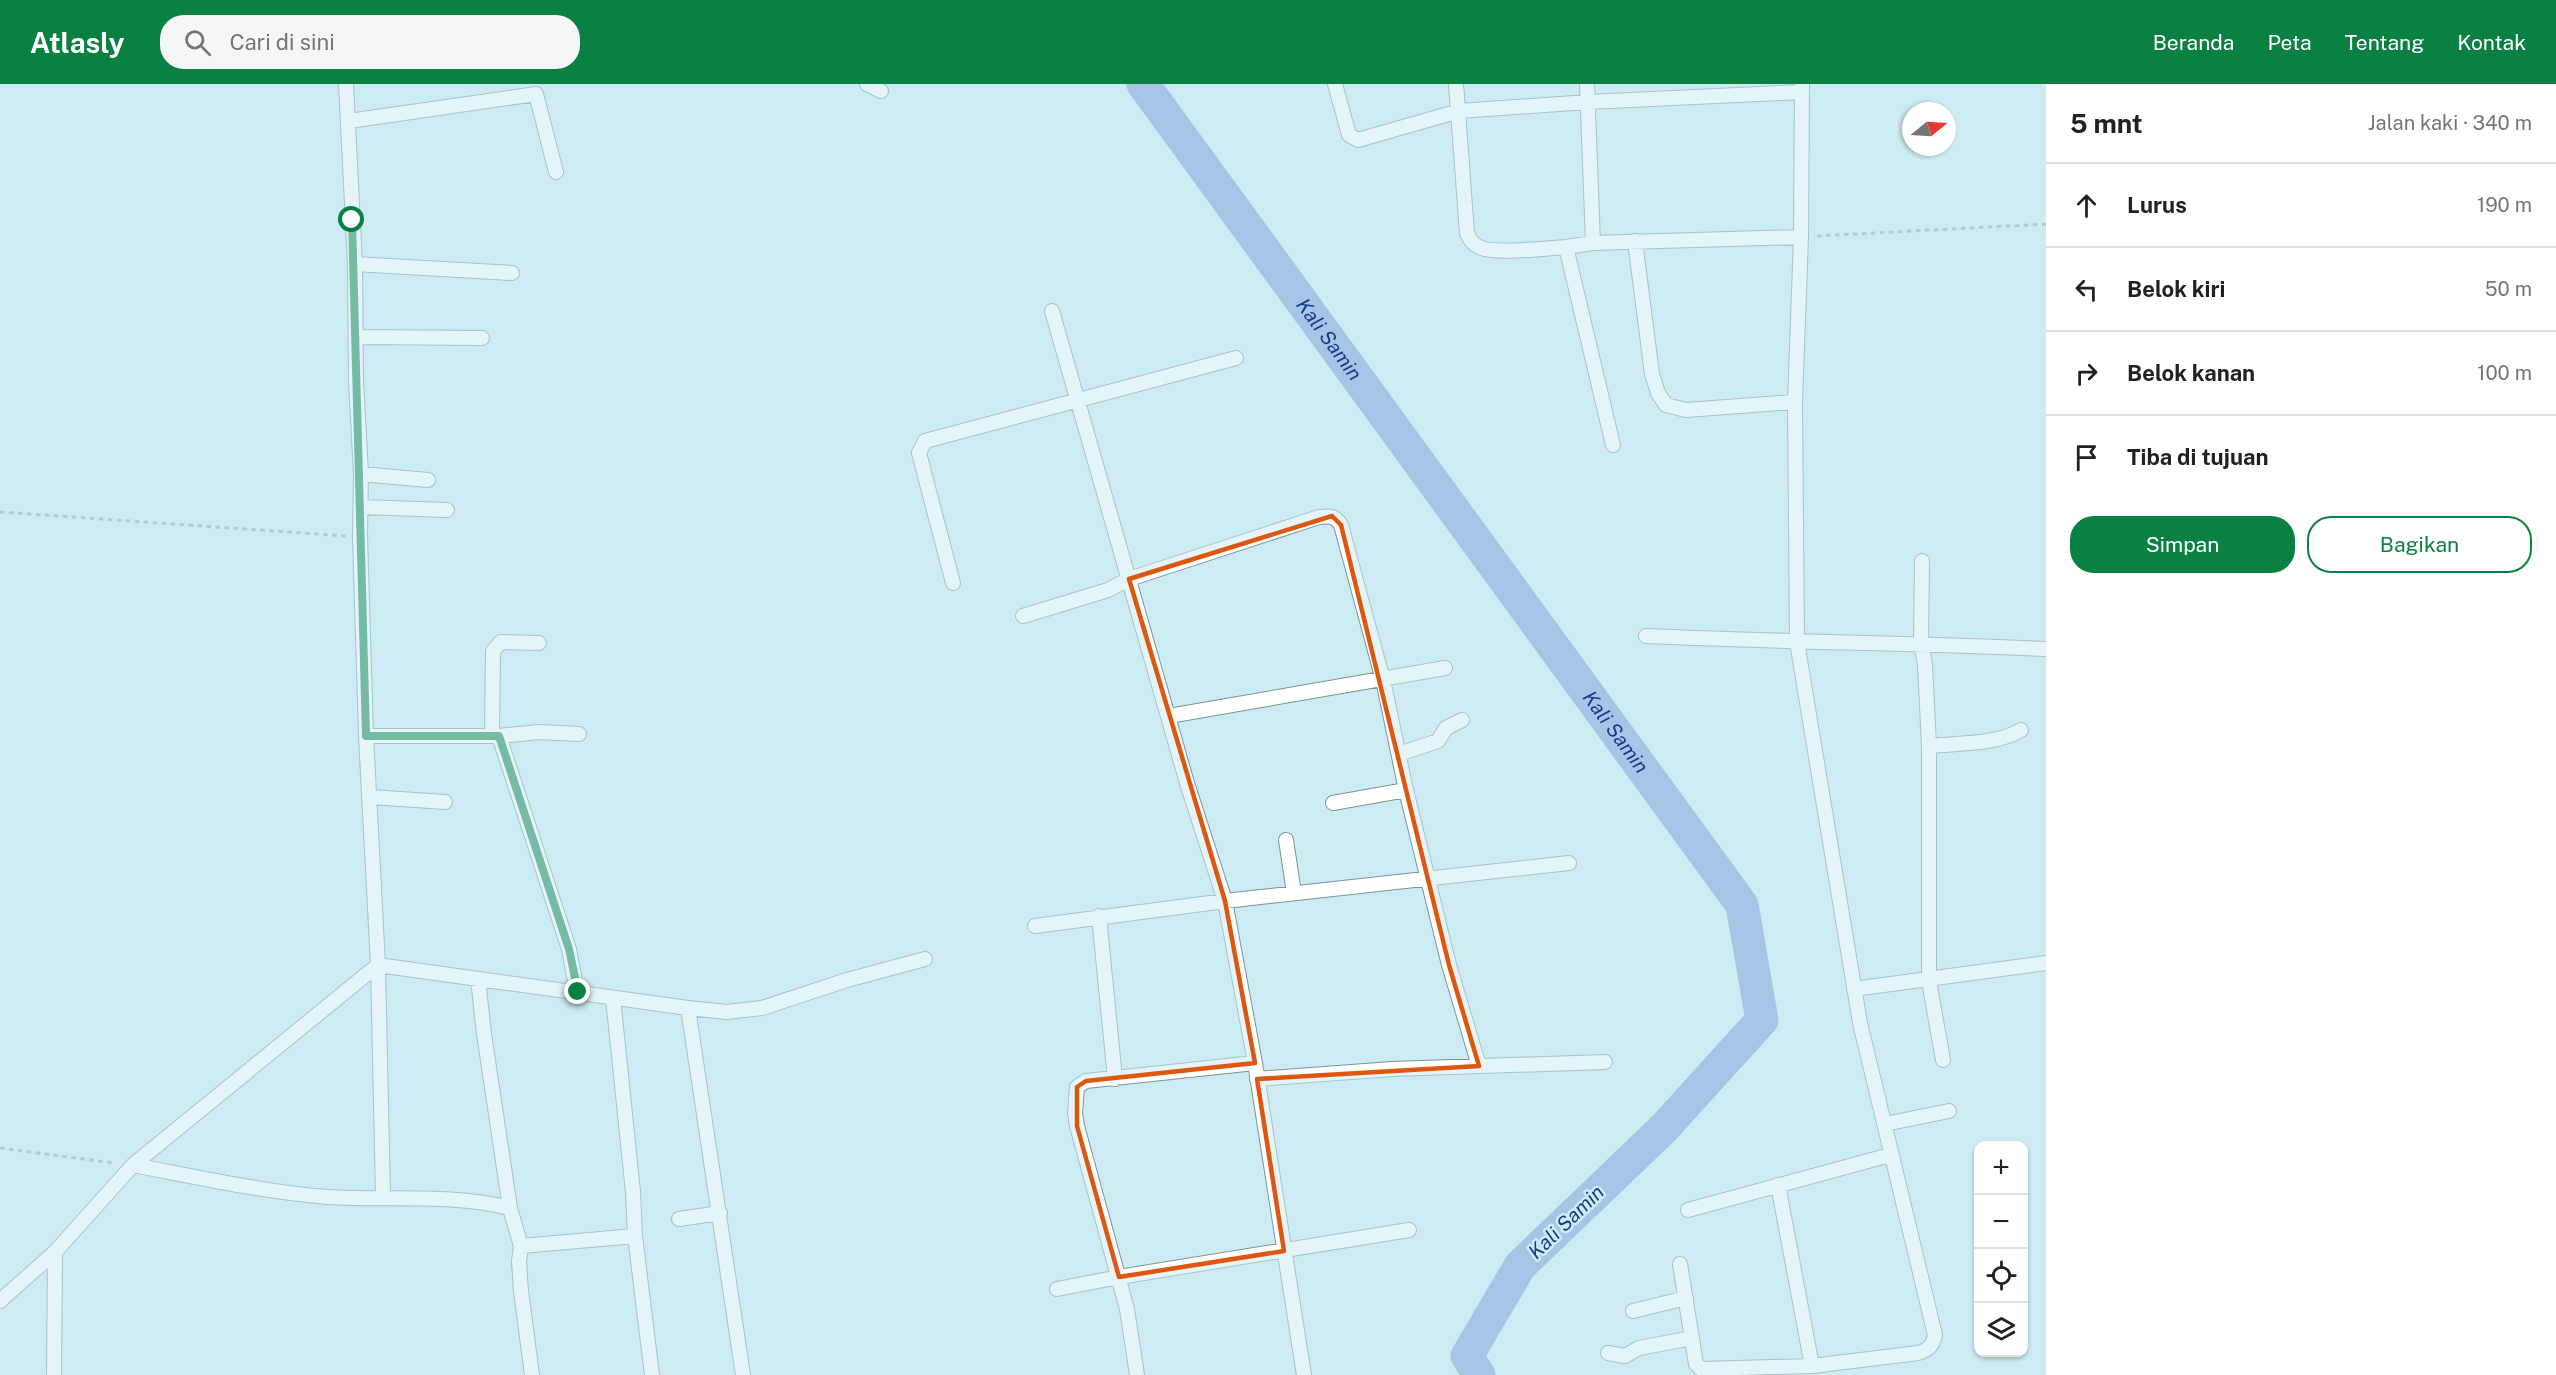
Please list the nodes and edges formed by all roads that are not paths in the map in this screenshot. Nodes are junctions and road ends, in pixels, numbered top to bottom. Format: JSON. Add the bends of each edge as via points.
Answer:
{"nodes":[{"id":1,"x":346,"y":84,"type":"edge"},
{"id":2,"x":867,"y":84,"type":"edge"},
{"id":3,"x":1335,"y":84,"type":"edge"},
{"id":4,"x":1456,"y":84,"type":"edge"},
{"id":5,"x":1587,"y":84,"type":"edge"},
{"id":6,"x":1802,"y":88,"type":"edge"},
{"id":7,"x":535,"y":89,"type":"edge"},
{"id":8,"x":881,"y":91,"type":"dead end"},
{"id":9,"x":1588,"y":102,"type":"junction"},
{"id":10,"x":1459,"y":111,"type":"junction"},
{"id":11,"x":349,"y":121,"type":"junction"},
{"id":12,"x":556,"y":172,"type":"dead end"},
{"id":13,"x":1801,"y":237,"type":"junction"},
{"id":14,"x":1635,"y":241,"type":"junction"},
{"id":15,"x":1593,"y":243,"type":"junction"},
{"id":16,"x":1566,"y":247,"type":"junction"},
{"id":17,"x":355,"y":264,"type":"junction"},
{"id":18,"x":512,"y":273,"type":"dead end"},
{"id":19,"x":1052,"y":311,"type":"dead end"},
{"id":20,"x":357,"y":338,"type":"junction"},
{"id":21,"x":482,"y":338,"type":"dead end"},
{"id":22,"x":1236,"y":358,"type":"dead end"},
{"id":23,"x":1076,"y":400,"type":"junction"},
{"id":24,"x":1795,"y":402,"type":"junction"},
{"id":25,"x":1613,"y":445,"type":"dead end"},
{"id":26,"x":361,"y":474,"type":"junction"},
{"id":27,"x":428,"y":480,"type":"dead end"},
{"id":28,"x":361,"y":507,"type":"junction"},
{"id":29,"x":447,"y":510,"type":"dead end"},
{"id":30,"x":1922,"y":561,"type":"dead end"},
{"id":31,"x":1129,"y":579,"type":"junction"},
{"id":32,"x":954,"y":583,"type":"dead end"},
{"id":33,"x":1023,"y":616,"type":"dead end"},
{"id":34,"x":1646,"y":636,"type":"dead end"},
{"id":35,"x":1797,"y":642,"type":"junction"},
{"id":36,"x":539,"y":643,"type":"dead end"},
{"id":37,"x":1921,"y":643,"type":"junction"},
{"id":38,"x":2046,"y":649,"type":"edge"},
{"id":39,"x":1445,"y":668,"type":"dead end"},
{"id":40,"x":1383,"y":680,"type":"junction"},
{"id":41,"x":1169,"y":716,"type":"junction"},
{"id":42,"x":1462,"y":720,"type":"dead end"},
{"id":43,"x":2021,"y":730,"type":"dead end"},
{"id":44,"x":579,"y":734,"type":"dead end"},
{"id":45,"x":366,"y":736,"type":"junction"},
{"id":46,"x":495,"y":736,"type":"junction"},
{"id":47,"x":1929,"y":746,"type":"junction"},
{"id":48,"x":1398,"y":754,"type":"junction"},
{"id":49,"x":1406,"y":790,"type":"junction"},
{"id":50,"x":370,"y":797,"type":"junction"},
{"id":51,"x":445,"y":802,"type":"dead end"},
{"id":52,"x":1334,"y":803,"type":"dead end"},
{"id":53,"x":1286,"y":840,"type":"dead end"},
{"id":54,"x":1569,"y":863,"type":"dead end"},
{"id":55,"x":1426,"y":877,"type":"junction"},
{"id":56,"x":1294,"y":893,"type":"junction"},
{"id":57,"x":1225,"y":901,"type":"junction"},
{"id":58,"x":1099,"y":916,"type":"junction"},
{"id":59,"x":1035,"y":926,"type":"dead end"},
{"id":60,"x":925,"y":959,"type":"dead end"},
{"id":61,"x":2046,"y":963,"type":"edge"},
{"id":62,"x":378,"y":965,"type":"junction"},
{"id":63,"x":478,"y":979,"type":"junction"},
{"id":64,"x":1929,"y":981,"type":"junction"},
{"id":65,"x":1854,"y":989,"type":"junction"},
{"id":66,"x":578,"y":992,"type":"junction"},
{"id":67,"x":613,"y":998,"type":"junction"},
{"id":68,"x":688,"y":1008,"type":"junction"},
{"id":69,"x":1943,"y":1060,"type":"dead end"},
{"id":70,"x":1605,"y":1062,"type":"dead end"},
{"id":71,"x":1255,"y":1063,"type":"junction"},
{"id":72,"x":1479,"y":1066,"type":"junction"},
{"id":73,"x":1115,"y":1079,"type":"junction"},
{"id":74,"x":1257,"y":1079,"type":"junction"},
{"id":75,"x":1949,"y":1112,"type":"dead end"},
{"id":76,"x":1885,"y":1124,"type":"junction"},
{"id":77,"x":1890,"y":1155,"type":"junction"},
{"id":78,"x":133,"y":1166,"type":"junction"},
{"id":79,"x":1778,"y":1185,"type":"junction"},
{"id":80,"x":383,"y":1197,"type":"junction"},
{"id":81,"x":510,"y":1208,"type":"junction"},
{"id":82,"x":1688,"y":1210,"type":"dead end"},
{"id":83,"x":720,"y":1213,"type":"junction"},
{"id":84,"x":679,"y":1219,"type":"dead end"},
{"id":85,"x":1409,"y":1230,"type":"dead end"},
{"id":86,"x":634,"y":1236,"type":"junction"},
{"id":87,"x":521,"y":1246,"type":"junction"},
{"id":88,"x":1284,"y":1251,"type":"junction"},
{"id":89,"x":55,"y":1252,"type":"junction"},
{"id":90,"x":1680,"y":1264,"type":"dead end"},
{"id":91,"x":1119,"y":1277,"type":"junction"},
{"id":92,"x":1057,"y":1290,"type":"dead end"},
{"id":93,"x":1686,"y":1298,"type":"junction"},
{"id":94,"x":0,"y":1301,"type":"edge"},
{"id":95,"x":1633,"y":1311,"type":"dead end"},
{"id":96,"x":1692,"y":1338,"type":"junction"},
{"id":97,"x":1608,"y":1353,"type":"dead end"},
{"id":98,"x":1812,"y":1366,"type":"junction"},
{"id":99,"x":54,"y":1375,"type":"edge"},
{"id":100,"x":532,"y":1375,"type":"edge"},
{"id":101,"x":652,"y":1375,"type":"edge"},
{"id":102,"x":743,"y":1375,"type":"edge"},
{"id":103,"x":1137,"y":1375,"type":"edge"},
{"id":104,"x":1304,"y":1375,"type":"edge"}],
"edges":[{"from":1,"to":11,"type":"street"},
{"from":2,"to":8,"type":"street"},
{"from":3,"to":10,"type":"street","via":[[1347,129],[1354,140]]},
{"from":4,"to":10,"type":"street"},
{"from":5,"to":9,"type":"street"},
{"from":6,"to":9,"type":"street"},
{"from":6,"to":13,"type":"street"},
{"from":7,"to":11,"type":"street"},
{"from":7,"to":12,"type":"street"},
{"from":9,"to":10,"type":"street"},
{"from":9,"to":15,"type":"street"},
{"from":10,"to":16,"type":"street","via":[[1467,233],[1473,244],[1495,250]]},
{"from":11,"to":17,"type":"street"},
{"from":13,"to":14,"type":"street"},
{"from":13,"to":24,"type":"street"},
{"from":14,"to":15,"type":"street"},
{"from":14,"to":24,"type":"street","via":[[1652,374],[1666,405],[1686,410]]},
{"from":15,"to":16,"type":"street"},
{"from":16,"to":25,"type":"street"},
{"from":17,"to":18,"type":"street"},
{"from":17,"to":20,"type":"street"},
{"from":19,"to":23,"type":"street"},
{"from":20,"to":21,"type":"street"},
{"from":20,"to":26,"type":"street"},
{"from":22,"to":23,"type":"street"},
{"from":23,"to":31,"type":"street"},
{"from":23,"to":32,"type":"street","via":[[925,441],[919,453],[922,470]]},
{"from":24,"to":35,"type":"street"},
{"from":26,"to":27,"type":"street"},
{"from":26,"to":28,"type":"street"},
{"from":28,"to":29,"type":"street"},
{"from":28,"to":45,"type":"street"},
{"from":30,"to":37,"type":"street"},
{"from":31,"to":33,"type":"street","via":[[1108,590]]},
{"from":31,"to":40,"type":"street","via":[[1332,516],[1341,525]]},
{"from":31,"to":41,"type":"street"},
{"from":34,"to":35,"type":"street"},
{"from":35,"to":37,"type":"street"},
{"from":35,"to":65,"type":"street"},
{"from":36,"to":46,"type":"street","via":[[501,642],[493,651]]},
{"from":37,"to":38,"type":"street"},
{"from":37,"to":47,"type":"street"},
{"from":39,"to":40,"type":"street"},
{"from":40,"to":41,"type":"street"},
{"from":40,"to":48,"type":"street"},
{"from":41,"to":57,"type":"street"},
{"from":42,"to":48,"type":"street","via":[[1446,728],[1438,741]]},
{"from":43,"to":47,"type":"street","via":[[1998,738]]},
{"from":44,"to":46,"type":"street"},
{"from":45,"to":46,"type":"street"},
{"from":45,"to":50,"type":"street"},
{"from":46,"to":66,"type":"street","via":[[567,940]]},
{"from":47,"to":64,"type":"street"},
{"from":48,"to":49,"type":"street"},
{"from":49,"to":52,"type":"street"},
{"from":49,"to":55,"type":"street"},
{"from":50,"to":51,"type":"street"},
{"from":50,"to":62,"type":"street"},
{"from":53,"to":56,"type":"street"},
{"from":54,"to":55,"type":"street"},
{"from":55,"to":56,"type":"street"},
{"from":55,"to":72,"type":"street"},
{"from":56,"to":57,"type":"street"},
{"from":57,"to":58,"type":"street"},
{"from":57,"to":71,"type":"street"},
{"from":58,"to":59,"type":"street"},
{"from":58,"to":73,"type":"street"},
{"from":60,"to":68,"type":"street","via":[[762,1008],[727,1012]]},
{"from":61,"to":64,"type":"street"},
{"from":62,"to":63,"type":"street"},
{"from":62,"to":78,"type":"street"},
{"from":62,"to":80,"type":"street"},
{"from":63,"to":66,"type":"street"},
{"from":63,"to":81,"type":"street"},
{"from":64,"to":65,"type":"street"},
{"from":64,"to":69,"type":"street"},
{"from":65,"to":76,"type":"street"},
{"from":66,"to":67,"type":"street"},
{"from":67,"to":68,"type":"street"},
{"from":67,"to":86,"type":"street"},
{"from":68,"to":83,"type":"street"},
{"from":70,"to":72,"type":"street"},
{"from":71,"to":73,"type":"street"},
{"from":71,"to":74,"type":"street"},
{"from":72,"to":74,"type":"street"},
{"from":73,"to":91,"type":"street","via":[[1079,1084],[1075,1113],[1106,1241]]},
{"from":74,"to":88,"type":"street"},
{"from":75,"to":76,"type":"street"},
{"from":76,"to":77,"type":"street"},
{"from":77,"to":79,"type":"street"},
{"from":77,"to":98,"type":"street","via":[[1934,1341],[1924,1351]]},
{"from":78,"to":80,"type":"street","via":[[328,1197]]},
{"from":78,"to":89,"type":"street"},
{"from":79,"to":82,"type":"street"},
{"from":79,"to":98,"type":"street"},
{"from":80,"to":81,"type":"street","via":[[468,1201]]},
{"from":81,"to":87,"type":"street"},
{"from":83,"to":84,"type":"street"},
{"from":83,"to":102,"type":"street"},
{"from":85,"to":88,"type":"street"},
{"from":86,"to":87,"type":"street"},
{"from":86,"to":101,"type":"street"},
{"from":87,"to":100,"type":"street","via":[[519,1261]]},
{"from":88,"to":91,"type":"street"},
{"from":88,"to":104,"type":"street"},
{"from":89,"to":94,"type":"street"},
{"from":89,"to":99,"type":"street"},
{"from":90,"to":93,"type":"street"},
{"from":91,"to":92,"type":"street"},
{"from":91,"to":103,"type":"street"},
{"from":93,"to":95,"type":"street"},
{"from":93,"to":96,"type":"street"},
{"from":96,"to":97,"type":"street","via":[[1640,1348],[1625,1356]]},
{"from":96,"to":98,"type":"street","via":[[1696,1364],[1701,1370]]}]}
